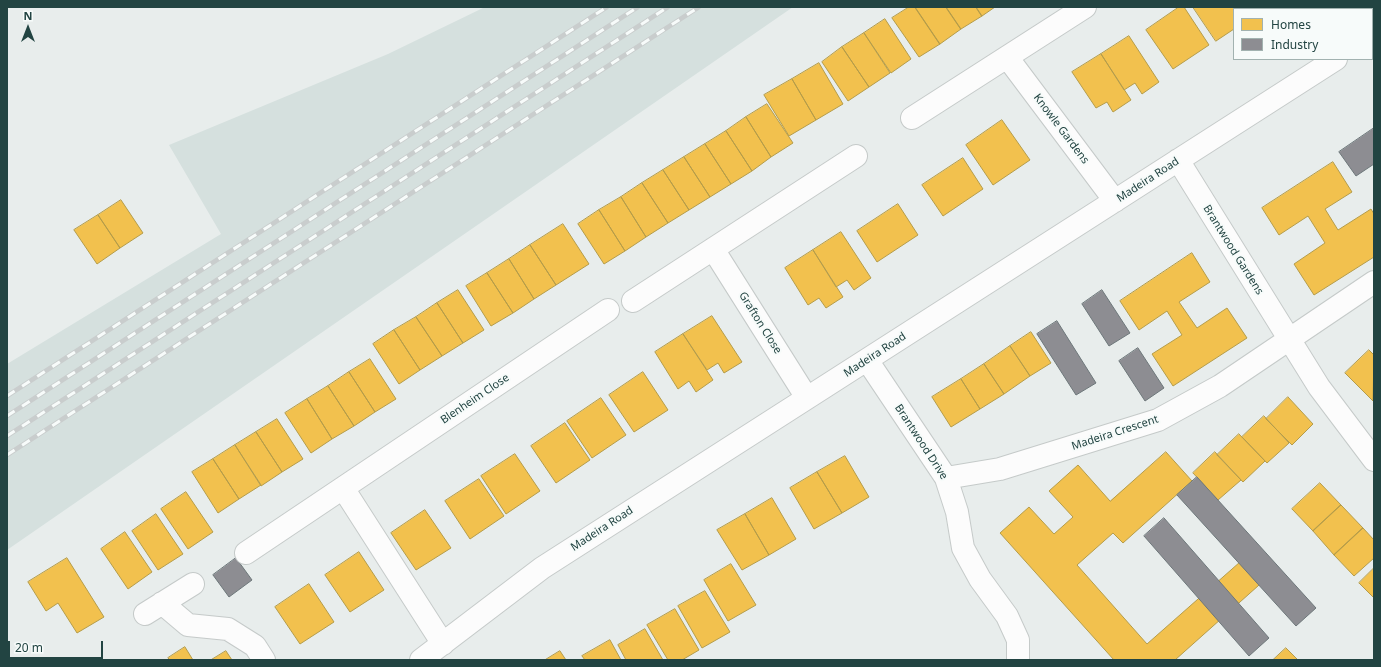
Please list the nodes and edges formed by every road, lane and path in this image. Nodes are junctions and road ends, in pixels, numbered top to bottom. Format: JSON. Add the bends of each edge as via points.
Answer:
{"nodes":[{"id":1,"x":1085,"y":7,"type":"edge"},
{"id":2,"x":1007,"y":57,"type":"junction"},
{"id":3,"x":1334,"y":60,"type":"edge"},
{"id":4,"x":912,"y":118,"type":"dead end"},
{"id":5,"x":856,"y":156,"type":"dead end"},
{"id":6,"x":1178,"y":160,"type":"junction"},
{"id":7,"x":1114,"y":201,"type":"junction"},
{"id":8,"x":713,"y":249,"type":"junction"},
{"id":9,"x":1374,"y":282,"type":"edge"},
{"id":10,"x":632,"y":301,"type":"dead end"},
{"id":11,"x":608,"y":310,"type":"dead end"},
{"id":12,"x":1288,"y":339,"type":"junction"},
{"id":13,"x":867,"y":360,"type":"junction"},
{"id":14,"x":808,"y":398,"type":"junction"},
{"id":15,"x":1374,"y":460,"type":"edge"},
{"id":16,"x":946,"y":478,"type":"junction"},
{"id":17,"x":343,"y":488,"type":"junction"},
{"id":18,"x":246,"y":554,"type":"dead end"},
{"id":19,"x":193,"y":584,"type":"dead end"},
{"id":20,"x":443,"y":644,"type":"junction"},
{"id":21,"x":264,"y":660,"type":"edge"},
{"id":22,"x":421,"y":660,"type":"edge"},
{"id":23,"x":1018,"y":660,"type":"edge"}],
"edges":[{"from":1,"to":2,"type":"street"},
{"from":2,"to":4,"type":"street"},
{"from":2,"to":7,"type":"street","name":"Knowle Gardens"},
{"from":3,"to":6,"type":"street","name":"Madeira Road"},
{"from":5,"to":8,"type":"street"},
{"from":6,"to":7,"type":"street","name":"Madeira Road"},
{"from":6,"to":12,"type":"street","name":"Brantwood Gardens"},
{"from":7,"to":13,"type":"street","name":"Madeira Road"},
{"from":8,"to":10,"type":"street"},
{"from":8,"to":14,"type":"street","name":"Grafton Close"},
{"from":9,"to":12,"type":"street"},
{"from":11,"to":17,"type":"street","name":"Blenheim Close"},
{"from":12,"to":15,"type":"street","name":"Brantwood Gardens","via":[[1319,387]]},
{"from":12,"to":16,"type":"street","name":"Madeira Crescent","via":[[1220,386],[1158,420],[1000,469]]},
{"from":13,"to":14,"type":"street","name":"Madeira Road"},
{"from":13,"to":16,"type":"street","name":"Brantwood Drive"},
{"from":14,"to":20,"type":"street","name":"Madeira Road","via":[[542,568]]},
{"from":16,"to":23,"type":"street","name":"Brantwood Drive","via":[[957,512],[963,548],[980,579],[1007,616],[1018,640]]},
{"from":17,"to":18,"type":"street","name":"Blenheim Close"},
{"from":17,"to":20,"type":"street"},
{"from":19,"to":21,"type":"street","via":[[154,608],[188,625],[228,629],[255,646]]},
{"from":20,"to":22,"type":"street","name":"Madeira Road"}]}
